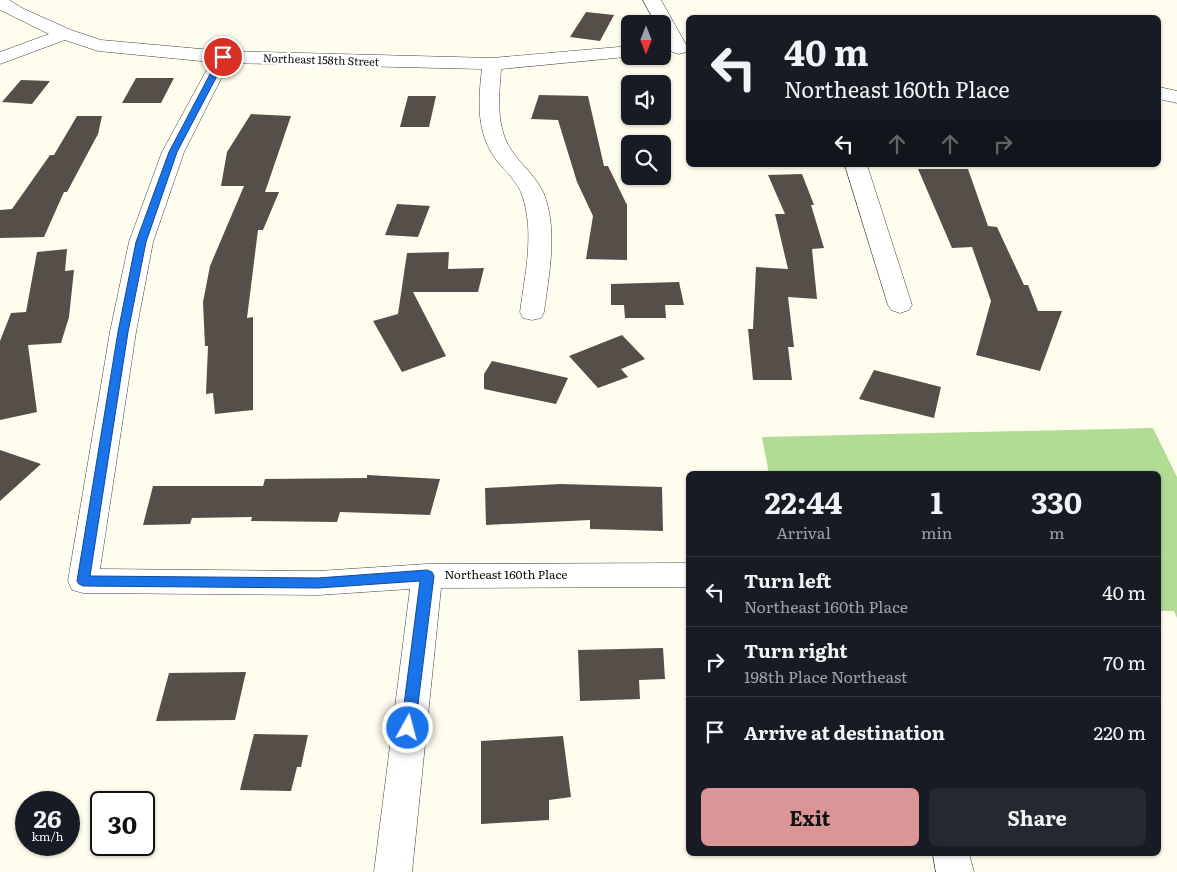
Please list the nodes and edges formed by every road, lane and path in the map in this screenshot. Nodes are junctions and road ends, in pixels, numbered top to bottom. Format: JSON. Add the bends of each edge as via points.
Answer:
{"nodes":[{"id":1,"x":652,"y":0,"type":"edge"},
{"id":2,"x":0,"y":2,"type":"edge"},
{"id":3,"x":65,"y":34,"type":"junction"},
{"id":4,"x":677,"y":48,"type":"edge"},
{"id":5,"x":621,"y":53,"type":"edge"},
{"id":6,"x":223,"y":57,"type":"junction"},
{"id":7,"x":0,"y":58,"type":"edge"},
{"id":8,"x":492,"y":64,"type":"junction"},
{"id":9,"x":1161,"y":93,"type":"edge"},
{"id":10,"x":1177,"y":97,"type":"edge"},
{"id":11,"x":857,"y":167,"type":"edge"},
{"id":12,"x":900,"y":305,"type":"dead end"},
{"id":13,"x":532,"y":312,"type":"dead end"},
{"id":14,"x":686,"y":575,"type":"edge"},
{"id":15,"x":427,"y":576,"type":"junction"},
{"id":16,"x":951,"y":856,"type":"edge"},
{"id":17,"x":393,"y":872,"type":"edge"},
{"id":18,"x":955,"y":872,"type":"edge"}],
"edges":[{"from":1,"to":4,"type":"street"},
{"from":2,"to":3,"type":"street","name":"Northeast 158th Street"},
{"from":3,"to":6,"type":"street","name":"Northeast 158th Street","via":[[98,45]]},
{"from":3,"to":7,"type":"street"},
{"from":5,"to":8,"type":"street","name":"Northeast 158th Street"},
{"from":6,"to":8,"type":"street","name":"Northeast 158th Street"},
{"from":6,"to":15,"type":"street","name":"Northeast 160th Place","via":[[173,152],[141,242],[123,332],[83,581],[318,583]]},
{"from":8,"to":13,"type":"street","via":[[488,114],[492,134],[526,181],[536,207],[539,250]]},
{"from":9,"to":10,"type":"street"},
{"from":11,"to":12,"type":"street"},
{"from":14,"to":15,"type":"street","name":"Northeast 160th Place"},
{"from":15,"to":17,"type":"street"},
{"from":16,"to":18,"type":"street"}]}
